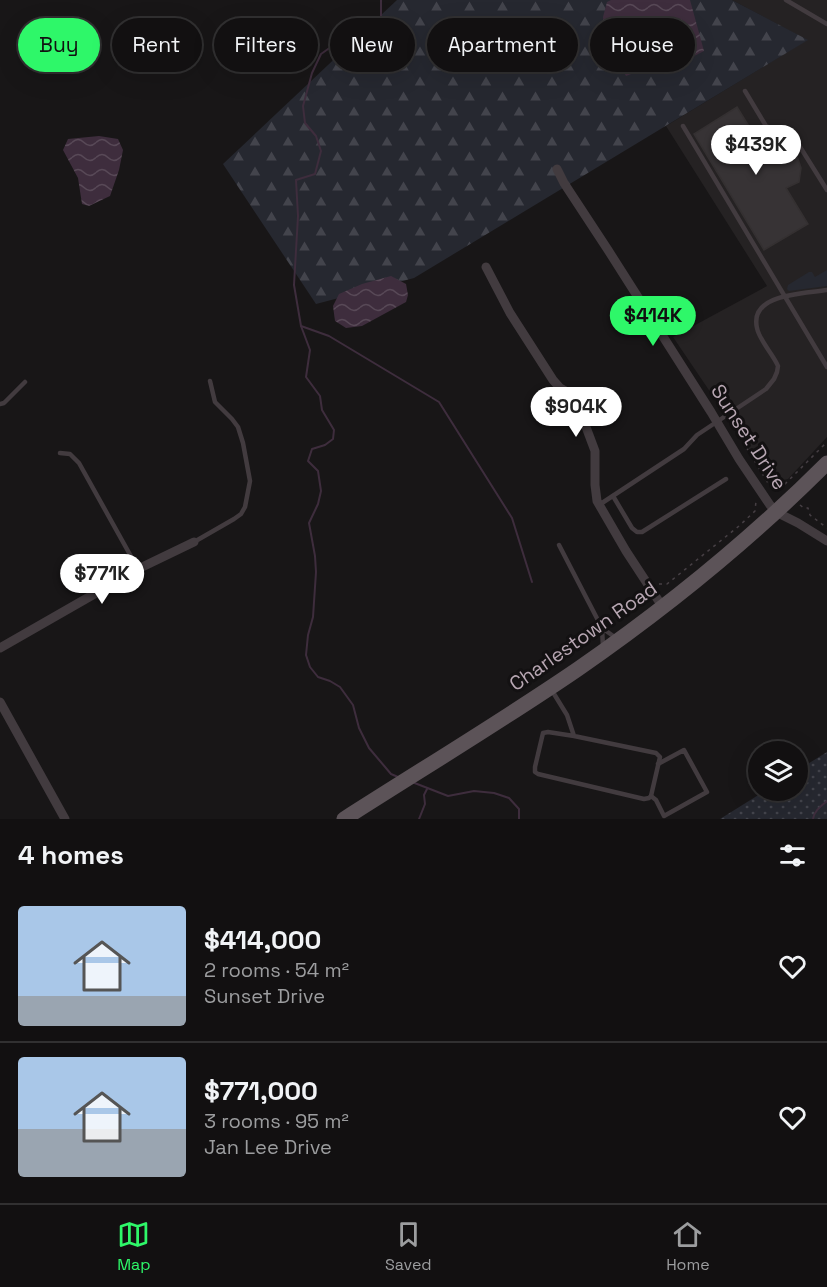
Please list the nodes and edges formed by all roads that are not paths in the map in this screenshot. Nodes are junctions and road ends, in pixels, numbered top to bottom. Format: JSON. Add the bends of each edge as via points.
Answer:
{"nodes":[{"id":1,"x":786,"y":0,"type":"edge"},
{"id":2,"x":827,"y":24,"type":"edge"},
{"id":3,"x":745,"y":91,"type":"dead end"},
{"id":4,"x":683,"y":126,"type":"dead end"},
{"id":5,"x":556,"y":169,"type":"dead end"},
{"id":6,"x":827,"y":190,"type":"edge"},
{"id":7,"x":486,"y":267,"type":"dead end"},
{"id":8,"x":827,"y":290,"type":"edge"},
{"id":9,"x":785,"y":297,"type":"junction"},
{"id":10,"x":827,"y":367,"type":"edge"},
{"id":11,"x":210,"y":381,"type":"dead end"},
{"id":12,"x":25,"y":382,"type":"dead end"},
{"id":13,"x":0,"y":404,"type":"edge"},
{"id":14,"x":718,"y":422,"type":"junction"},
{"id":15,"x":60,"y":453,"type":"dead end"},
{"id":16,"x":827,"y":463,"type":"edge"},
{"id":17,"x":726,"y":479,"type":"dead end"},
{"id":18,"x":613,"y":495,"type":"junction"},
{"id":19,"x":599,"y":504,"type":"junction"},
{"id":20,"x":776,"y":512,"type":"junction"},
{"id":21,"x":827,"y":541,"type":"edge"},
{"id":22,"x":194,"y":542,"type":"joint"},
{"id":23,"x":559,"y":545,"type":"dead end"},
{"id":24,"x":138,"y":569,"type":"junction"},
{"id":25,"x":662,"y":606,"type":"junction"},
{"id":26,"x":602,"y":628,"type":"junction"},
{"id":27,"x":619,"y":640,"type":"junction"},
{"id":28,"x":0,"y":648,"type":"edge"},
{"id":29,"x":603,"y":651,"type":"junction"},
{"id":30,"x":550,"y":687,"type":"junction"},
{"id":31,"x":0,"y":702,"type":"edge"},
{"id":32,"x":574,"y":736,"type":"junction"},
{"id":33,"x":658,"y":764,"type":"junction"},
{"id":34,"x":651,"y":796,"type":"junction"},
{"id":35,"x":65,"y":819,"type":"edge"},
{"id":36,"x":344,"y":819,"type":"edge"}],
"edges":[{"from":1,"to":2,"type":"lane"},
{"from":3,"to":6,"type":"lane","via":[[767,128],[797,142]]},
{"from":4,"to":9,"type":"lane"},
{"from":5,"to":14,"type":"street","name":"Sunset Drive"},
{"from":7,"to":19,"type":"street","via":[[553,380],[582,406],[596,451],[595,493]]},
{"from":8,"to":9,"type":"lane"},
{"from":9,"to":10,"type":"lane"},
{"from":9,"to":14,"type":"lane","via":[[761,308],[756,325],[778,366],[774,379],[766,389]]},
{"from":11,"to":22,"type":"lane","via":[[215,402],[238,427],[250,481],[241,514]]},
{"from":12,"to":13,"type":"lane"},
{"from":14,"to":18,"type":"lane"},
{"from":14,"to":20,"type":"street","name":"Sunset Drive"},
{"from":15,"to":24,"type":"lane","via":[[70,454],[79,463]]},
{"from":16,"to":20,"type":"main road","name":"Charlestown Road"},
{"from":17,"to":18,"type":"lane","via":[[642,532],[632,528]]},
{"from":18,"to":19,"type":"lane"},
{"from":19,"to":25,"type":"street"},
{"from":20,"to":21,"type":"street"},
{"from":20,"to":25,"type":"main road","name":"Charlestown Road"},
{"from":22,"to":24,"type":"street"},
{"from":23,"to":26,"type":"lane"},
{"from":24,"to":28,"type":"street"},
{"from":25,"to":27,"type":"main road","name":"Charlestown Road"},
{"from":26,"to":27,"type":"lane"},
{"from":26,"to":29,"type":"lane"},
{"from":27,"to":29,"type":"main road","name":"Charlestown Road"},
{"from":29,"to":30,"type":"main road","name":"Charlestown Road"},
{"from":30,"to":32,"type":"lane"},
{"from":30,"to":36,"type":"main road","name":"Charlestown Road"},
{"from":31,"to":35,"type":"street"},
{"from":32,"to":33,"type":"lane","via":[[656,753],[660,757]]},
{"from":32,"to":34,"type":"lane","via":[[543,733],[535,772],[644,799]]},
{"from":33,"to":34,"type":"lane"},
{"from":33,"to":34,"type":"lane","via":[[684,750],[707,792],[664,816]]}]}
